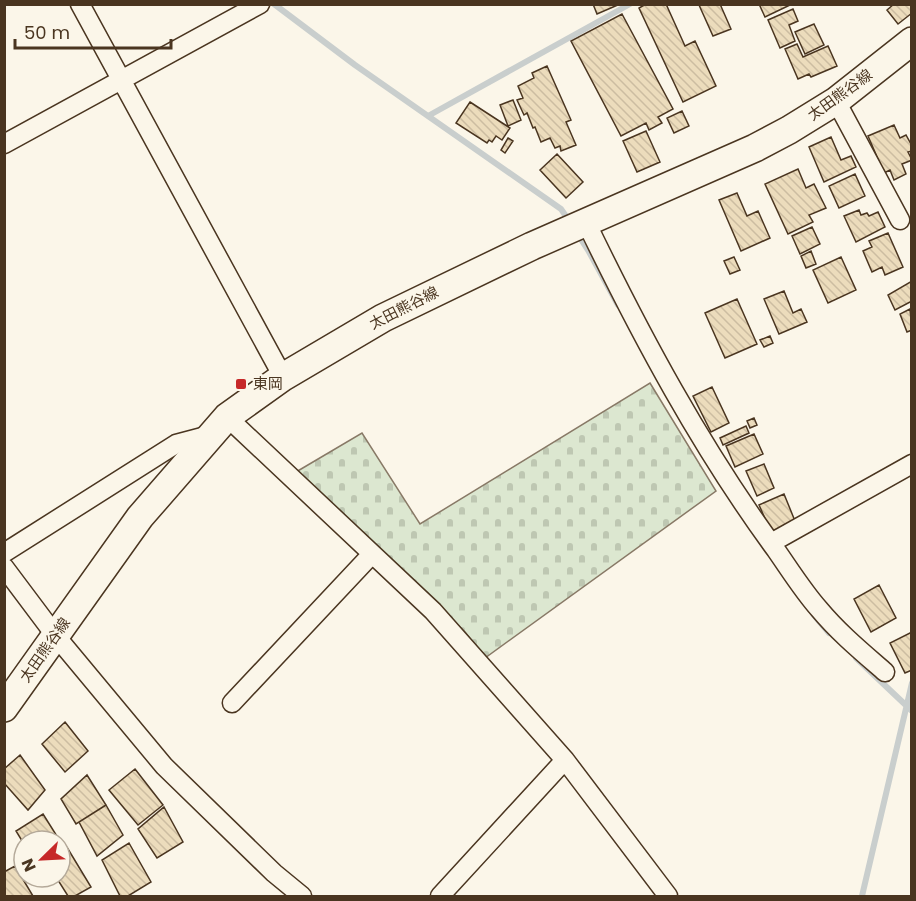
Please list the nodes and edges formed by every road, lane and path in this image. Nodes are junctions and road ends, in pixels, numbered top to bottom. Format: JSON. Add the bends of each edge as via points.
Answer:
{"nodes":[{"id":1,"x":80,"y":4,"type":"edge"},
{"id":2,"x":260,"y":4,"type":"edge"},
{"id":3,"x":912,"y":41,"type":"edge"},
{"id":4,"x":122,"y":79,"type":"junction"},
{"id":5,"x":836,"y":101,"type":"junction"},
{"id":6,"x":4,"y":144,"type":"edge"},
{"id":7,"x":900,"y":220,"type":"dead end"},
{"id":8,"x":586,"y":222,"type":"junction"},
{"id":9,"x":283,"y":377,"type":"junction"},
{"id":10,"x":220,"y":426,"type":"junction"},
{"id":11,"x":912,"y":464,"type":"edge"},
{"id":12,"x":771,"y":543,"type":"junction"},
{"id":13,"x":4,"y":553,"type":"edge"},
{"id":14,"x":372,"y":554,"type":"junction"},
{"id":15,"x":4,"y":567,"type":"edge"},
{"id":16,"x":55,"y":635,"type":"junction"},
{"id":17,"x":885,"y":672,"type":"dead end"},
{"id":18,"x":232,"y":703,"type":"dead end"},
{"id":19,"x":4,"y":708,"type":"edge"},
{"id":20,"x":565,"y":760,"type":"junction"},
{"id":21,"x":302,"y":897,"type":"edge"},
{"id":22,"x":440,"y":897,"type":"edge"},
{"id":23,"x":668,"y":897,"type":"edge"}],
"edges":[{"from":1,"to":4,"type":"street"},
{"from":2,"to":4,"type":"street"},
{"from":3,"to":5,"type":"main road","name":"太田熊谷線"},
{"from":4,"to":6,"type":"street"},
{"from":4,"to":9,"type":"street"},
{"from":5,"to":7,"type":"street"},
{"from":5,"to":8,"type":"main road","name":"太田熊谷線","via":[[754,148]]},
{"from":8,"to":9,"type":"main road","name":"太田熊谷線","via":[[383,318]]},
{"from":8,"to":12,"type":"street","via":[[620,293],[695,428]]},
{"from":9,"to":10,"type":"main road","name":"太田熊谷線"},
{"from":10,"to":13,"type":"street","via":[[176,444]]},
{"from":10,"to":14,"type":"street"},
{"from":10,"to":16,"type":"main road","name":"太田熊谷線","via":[[140,517]]},
{"from":11,"to":12,"type":"street"},
{"from":12,"to":17,"type":"street","via":[[817,608]]},
{"from":14,"to":18,"type":"street"},
{"from":14,"to":20,"type":"street","via":[[433,611]]},
{"from":15,"to":16,"type":"street"},
{"from":16,"to":19,"type":"main road","name":"太田熊谷線"},
{"from":16,"to":21,"type":"street","via":[[164,766]]},
{"from":20,"to":22,"type":"street"},
{"from":20,"to":23,"type":"street"}]}
